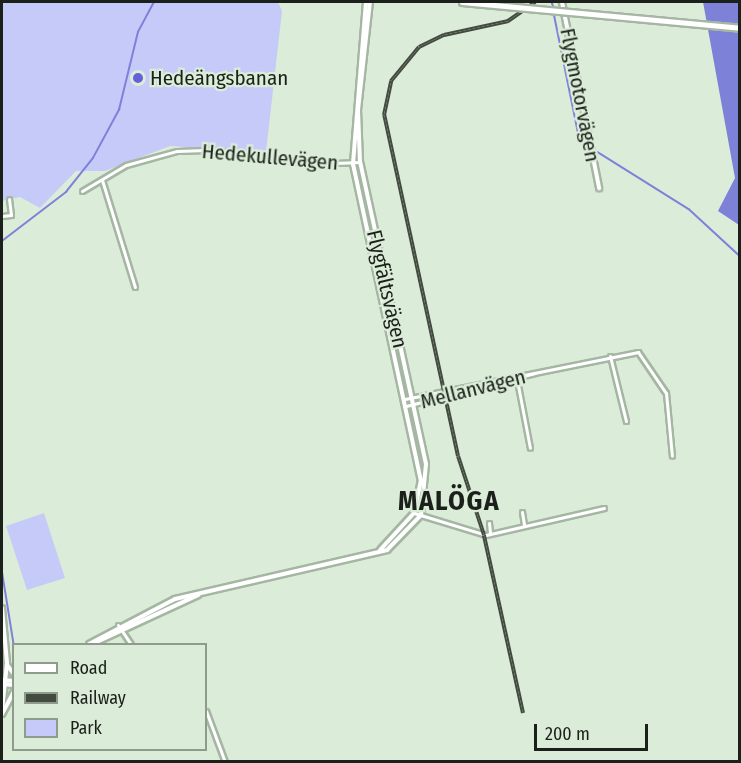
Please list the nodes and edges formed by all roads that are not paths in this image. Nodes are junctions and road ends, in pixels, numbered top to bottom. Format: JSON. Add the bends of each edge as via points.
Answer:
{"nodes":[{"id":1,"x":366,"y":2,"type":"edge"},
{"id":2,"x":370,"y":2,"type":"edge"},
{"id":3,"x":462,"y":2,"type":"edge"},
{"id":4,"x":562,"y":2,"type":"edge"},
{"id":5,"x":740,"y":28,"type":"edge"},
{"id":6,"x":360,"y":162,"type":"junction"},
{"id":7,"x":352,"y":164,"type":"junction"},
{"id":8,"x":102,"y":180,"type":"junction"},
{"id":9,"x":599,"y":188,"type":"dead end"},
{"id":10,"x":82,"y":191,"type":"dead end"},
{"id":11,"x":9,"y":199,"type":"dead end"},
{"id":12,"x":2,"y":215,"type":"edge"},
{"id":13,"x":135,"y":287,"type":"dead end"},
{"id":14,"x":610,"y":356,"type":"junction"},
{"id":15,"x":516,"y":377,"type":"junction"},
{"id":16,"x":411,"y":398,"type":"junction"},
{"id":17,"x":405,"y":399,"type":"junction"},
{"id":18,"x":412,"y":405,"type":"junction"},
{"id":19,"x":406,"y":406,"type":"junction"},
{"id":20,"x":626,"y":421,"type":"dead end"},
{"id":21,"x":530,"y":448,"type":"dead end"},
{"id":22,"x":672,"y":456,"type":"dead end"},
{"id":23,"x":604,"y":508,"type":"dead end"},
{"id":24,"x":522,"y":512,"type":"dead end"},
{"id":25,"x":414,"y":513,"type":"junction"},
{"id":26,"x":421,"y":515,"type":"junction"},
{"id":27,"x":489,"y":523,"type":"dead end"},
{"id":28,"x":524,"y":525,"type":"junction"},
{"id":29,"x":490,"y":533,"type":"junction"},
{"id":30,"x":376,"y":553,"type":"junction"},
{"id":31,"x":2,"y":608,"type":"edge"},
{"id":32,"x":119,"y":627,"type":"junction"},
{"id":33,"x":94,"y":643,"type":"edge"},
{"id":34,"x":130,"y":643,"type":"edge"},
{"id":35,"x":7,"y":663,"type":"junction"},
{"id":36,"x":12,"y":671,"type":"edge"},
{"id":37,"x":4,"y":682,"type":"edge"},
{"id":38,"x":12,"y":694,"type":"edge"},
{"id":39,"x":2,"y":712,"type":"edge"},
{"id":40,"x":207,"y":714,"type":"edge"},
{"id":41,"x":225,"y":762,"type":"edge"}],
"edges":[{"from":1,"to":7,"type":"street","name":"Flygfältsvägen"},
{"from":2,"to":6,"type":"street","name":"Flygfältsvägen","via":[[359,101]]},
{"from":3,"to":5,"type":"highway","bridge":true},
{"from":4,"to":9,"type":"street","name":"Flygmotorvägen"},
{"from":6,"to":7,"type":"street","name":"Hedekullevägen"},
{"from":6,"to":16,"type":"street","name":"Flygfältsvägen"},
{"from":7,"to":8,"type":"street","name":"Hedekullevägen","via":[[193,149],[147,157]]},
{"from":7,"to":17,"type":"street","name":"Flygfältsvägen"},
{"from":8,"to":10,"type":"street","name":"Hedekullevägen"},
{"from":8,"to":13,"type":"street"},
{"from":11,"to":12,"type":"street","via":[[11,214]]},
{"from":14,"to":15,"type":"street","name":"Mellanvägen"},
{"from":14,"to":20,"type":"street"},
{"from":14,"to":22,"type":"street","name":"Mellanvägen","via":[[639,352],[663,384]]},
{"from":15,"to":16,"type":"street","name":"Mellanvägen"},
{"from":15,"to":18,"type":"street","name":"Mellanvägen"},
{"from":15,"to":21,"type":"street"},
{"from":16,"to":17,"type":"street","name":"Mellanvägen"},
{"from":16,"to":18,"type":"street","name":"Flygfältsvägen"},
{"from":17,"to":19,"type":"street","name":"Flygfältsvägen"},
{"from":18,"to":19,"type":"street","name":"Mellanvägen"},
{"from":18,"to":26,"type":"street","name":"Flygfältsvägen","via":[[427,473]]},
{"from":19,"to":25,"type":"street","name":"Flygfältsvägen","via":[[421,480]]},
{"from":23,"to":28,"type":"street"},
{"from":24,"to":28,"type":"street"},
{"from":25,"to":26,"type":"street"},
{"from":25,"to":30,"type":"street"},
{"from":26,"to":29,"type":"street","via":[[472,533]]},
{"from":26,"to":30,"type":"street","via":[[400,541]]},
{"from":27,"to":29,"type":"street"},
{"from":28,"to":29,"type":"street"},
{"from":30,"to":32,"type":"street","via":[[201,593]]},
{"from":31,"to":35,"type":"street"},
{"from":32,"to":33,"type":"street"},
{"from":32,"to":34,"type":"street"},
{"from":35,"to":36,"type":"street"},
{"from":35,"to":37,"type":"street"},
{"from":37,"to":39,"type":"street"},
{"from":38,"to":39,"type":"street"},
{"from":40,"to":41,"type":"street"}]}
